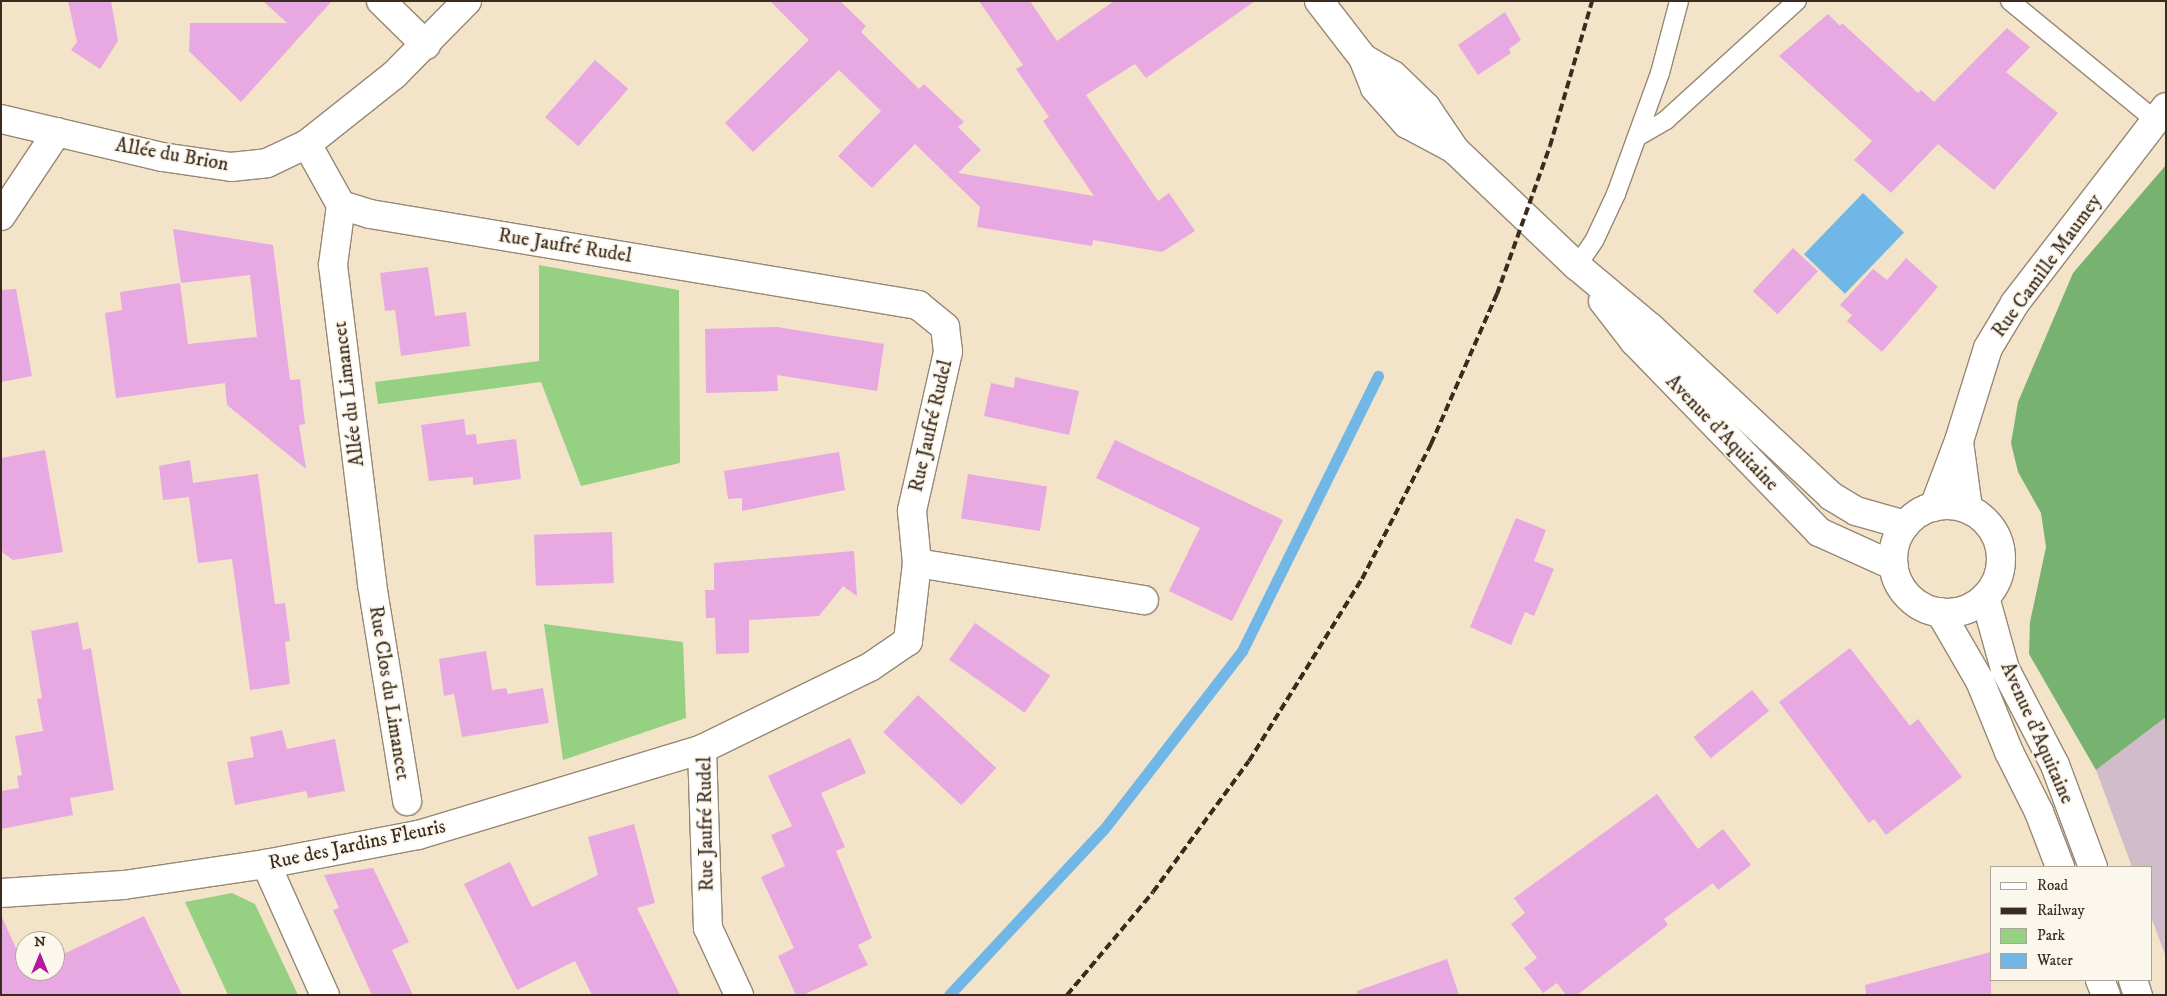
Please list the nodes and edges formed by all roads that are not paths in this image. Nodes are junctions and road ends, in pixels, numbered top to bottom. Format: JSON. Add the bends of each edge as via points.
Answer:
{"nodes":[{"id":1,"x":381,"y":1,"type":"edge"},
{"id":2,"x":467,"y":1,"type":"edge"},
{"id":3,"x":1320,"y":1,"type":"edge"},
{"id":4,"x":1679,"y":1,"type":"edge"},
{"id":5,"x":1797,"y":1,"type":"edge"},
{"id":6,"x":2010,"y":1,"type":"edge"},
{"id":7,"x":426,"y":46,"type":"junction"},
{"id":8,"x":2160,"y":113,"type":"edge"},
{"id":9,"x":1,"y":119,"type":"edge"},
{"id":10,"x":57,"y":132,"type":"junction"},
{"id":11,"x":1637,"y":137,"type":"junction"},
{"id":12,"x":307,"y":144,"type":"junction"},
{"id":13,"x":341,"y":205,"type":"junction"},
{"id":14,"x":1,"y":216,"type":"edge"},
{"id":15,"x":1577,"y":266,"type":"junction"},
{"id":16,"x":1959,"y":441,"type":"junction"},
{"id":17,"x":1934,"y":506,"type":"junction"},
{"id":18,"x":1968,"y":509,"type":"junction"},
{"id":19,"x":1904,"y":525,"type":"junction"},
{"id":20,"x":917,"y":563,"type":"junction"},
{"id":21,"x":1894,"y":566,"type":"junction"},
{"id":22,"x":372,"y":584,"type":"joint"},
{"id":23,"x":1985,"y":597,"type":"junction"},
{"id":24,"x":1144,"y":600,"type":"dead end"},
{"id":25,"x":1940,"y":612,"type":"junction"},
{"id":26,"x":702,"y":749,"type":"junction"},
{"id":27,"x":407,"y":801,"type":"dead end"},
{"id":28,"x":266,"y":864,"type":"junction"},
{"id":29,"x":2060,"y":866,"type":"edge"},
{"id":30,"x":2093,"y":866,"type":"edge"},
{"id":31,"x":1,"y":893,"type":"edge"},
{"id":32,"x":2100,"y":981,"type":"edge"},
{"id":33,"x":2134,"y":981,"type":"edge"},
{"id":34,"x":324,"y":995,"type":"edge"},
{"id":35,"x":739,"y":995,"type":"edge"},
{"id":36,"x":2106,"y":995,"type":"edge"},
{"id":37,"x":2138,"y":995,"type":"edge"}],
"edges":[{"from":1,"to":7,"type":"street"},
{"from":2,"to":7,"type":"street","name":"Allée du Brion"},
{"from":3,"to":15,"type":"street","name":"Avenue d'Aquitaine","via":[[1363,58],[1375,88],[1407,124],[1455,150]]},
{"from":4,"to":11,"type":"lane","via":[[1660,73]]},
{"from":5,"to":11,"type":"lane","via":[[1666,120]]},
{"from":6,"to":8,"type":"lane"},
{"from":7,"to":12,"type":"street","name":"Allée du Brion"},
{"from":8,"to":16,"type":"street","name":"Rue Camille Maumey","via":[[2015,303],[1988,348]]},
{"from":9,"to":10,"type":"street","name":"Allée du Brion"},
{"from":10,"to":12,"type":"street","name":"Allée du Brion","via":[[162,157],[231,168],[267,163]]},
{"from":10,"to":14,"type":"street"},
{"from":11,"to":15,"type":"lane","via":[[1595,239]]},
{"from":12,"to":13,"type":"street"},
{"from":13,"to":20,"type":"street","name":"Rue Jaufré Rudel","via":[[370,214],[918,305],[945,326],[948,352],[912,511]]},
{"from":13,"to":22,"type":"street","name":"Allée du Limancet","via":[[333,265]]},
{"from":15,"to":19,"type":"street","name":"Avenue d'Aquitaine","via":[[1650,326],[1831,496],[1856,511]]},
{"from":15,"to":21,"type":"street","name":"Avenue d'Aquitaine","via":[[1634,342],[1819,532]]},
{"from":16,"to":17,"type":"street","name":"Rue Camille Maumey"},
{"from":16,"to":18,"type":"street","name":"Rue Camille Maumey"},
{"from":17,"to":18,"type":"street"},
{"from":17,"to":19,"type":"street"},
{"from":18,"to":23,"type":"street","via":[[1983,518],[1994,532],[2000,548],[1998,575]]},
{"from":19,"to":21,"type":"street","via":[[1896,540]]},
{"from":20,"to":24,"type":"street"},
{"from":20,"to":26,"type":"street","name":"Rue Jaufré Rudel","via":[[908,641],[870,667]]},
{"from":21,"to":25,"type":"street","via":[[1901,587],[1911,599]]},
{"from":22,"to":27,"type":"street","name":"Rue Clos du Limancet"},
{"from":23,"to":25,"type":"street","via":[[1964,609]]},
{"from":23,"to":30,"type":"street","name":"Avenue d'Aquitaine","via":[[2005,669],[2055,766]]},
{"from":25,"to":29,"type":"street","name":"Avenue d'Aquitaine","via":[[1980,681]]},
{"from":26,"to":28,"type":"street","name":"Rue des Jardins Fleuris","via":[[418,835]]},
{"from":26,"to":35,"type":"street","name":"Rue Jaufré Rudel","via":[[708,928]]},
{"from":28,"to":31,"type":"street","name":"Rue des Jardins Fleuris","via":[[124,885]]},
{"from":28,"to":34,"type":"street"},
{"from":32,"to":36,"type":"street"},
{"from":33,"to":37,"type":"street"}]}
